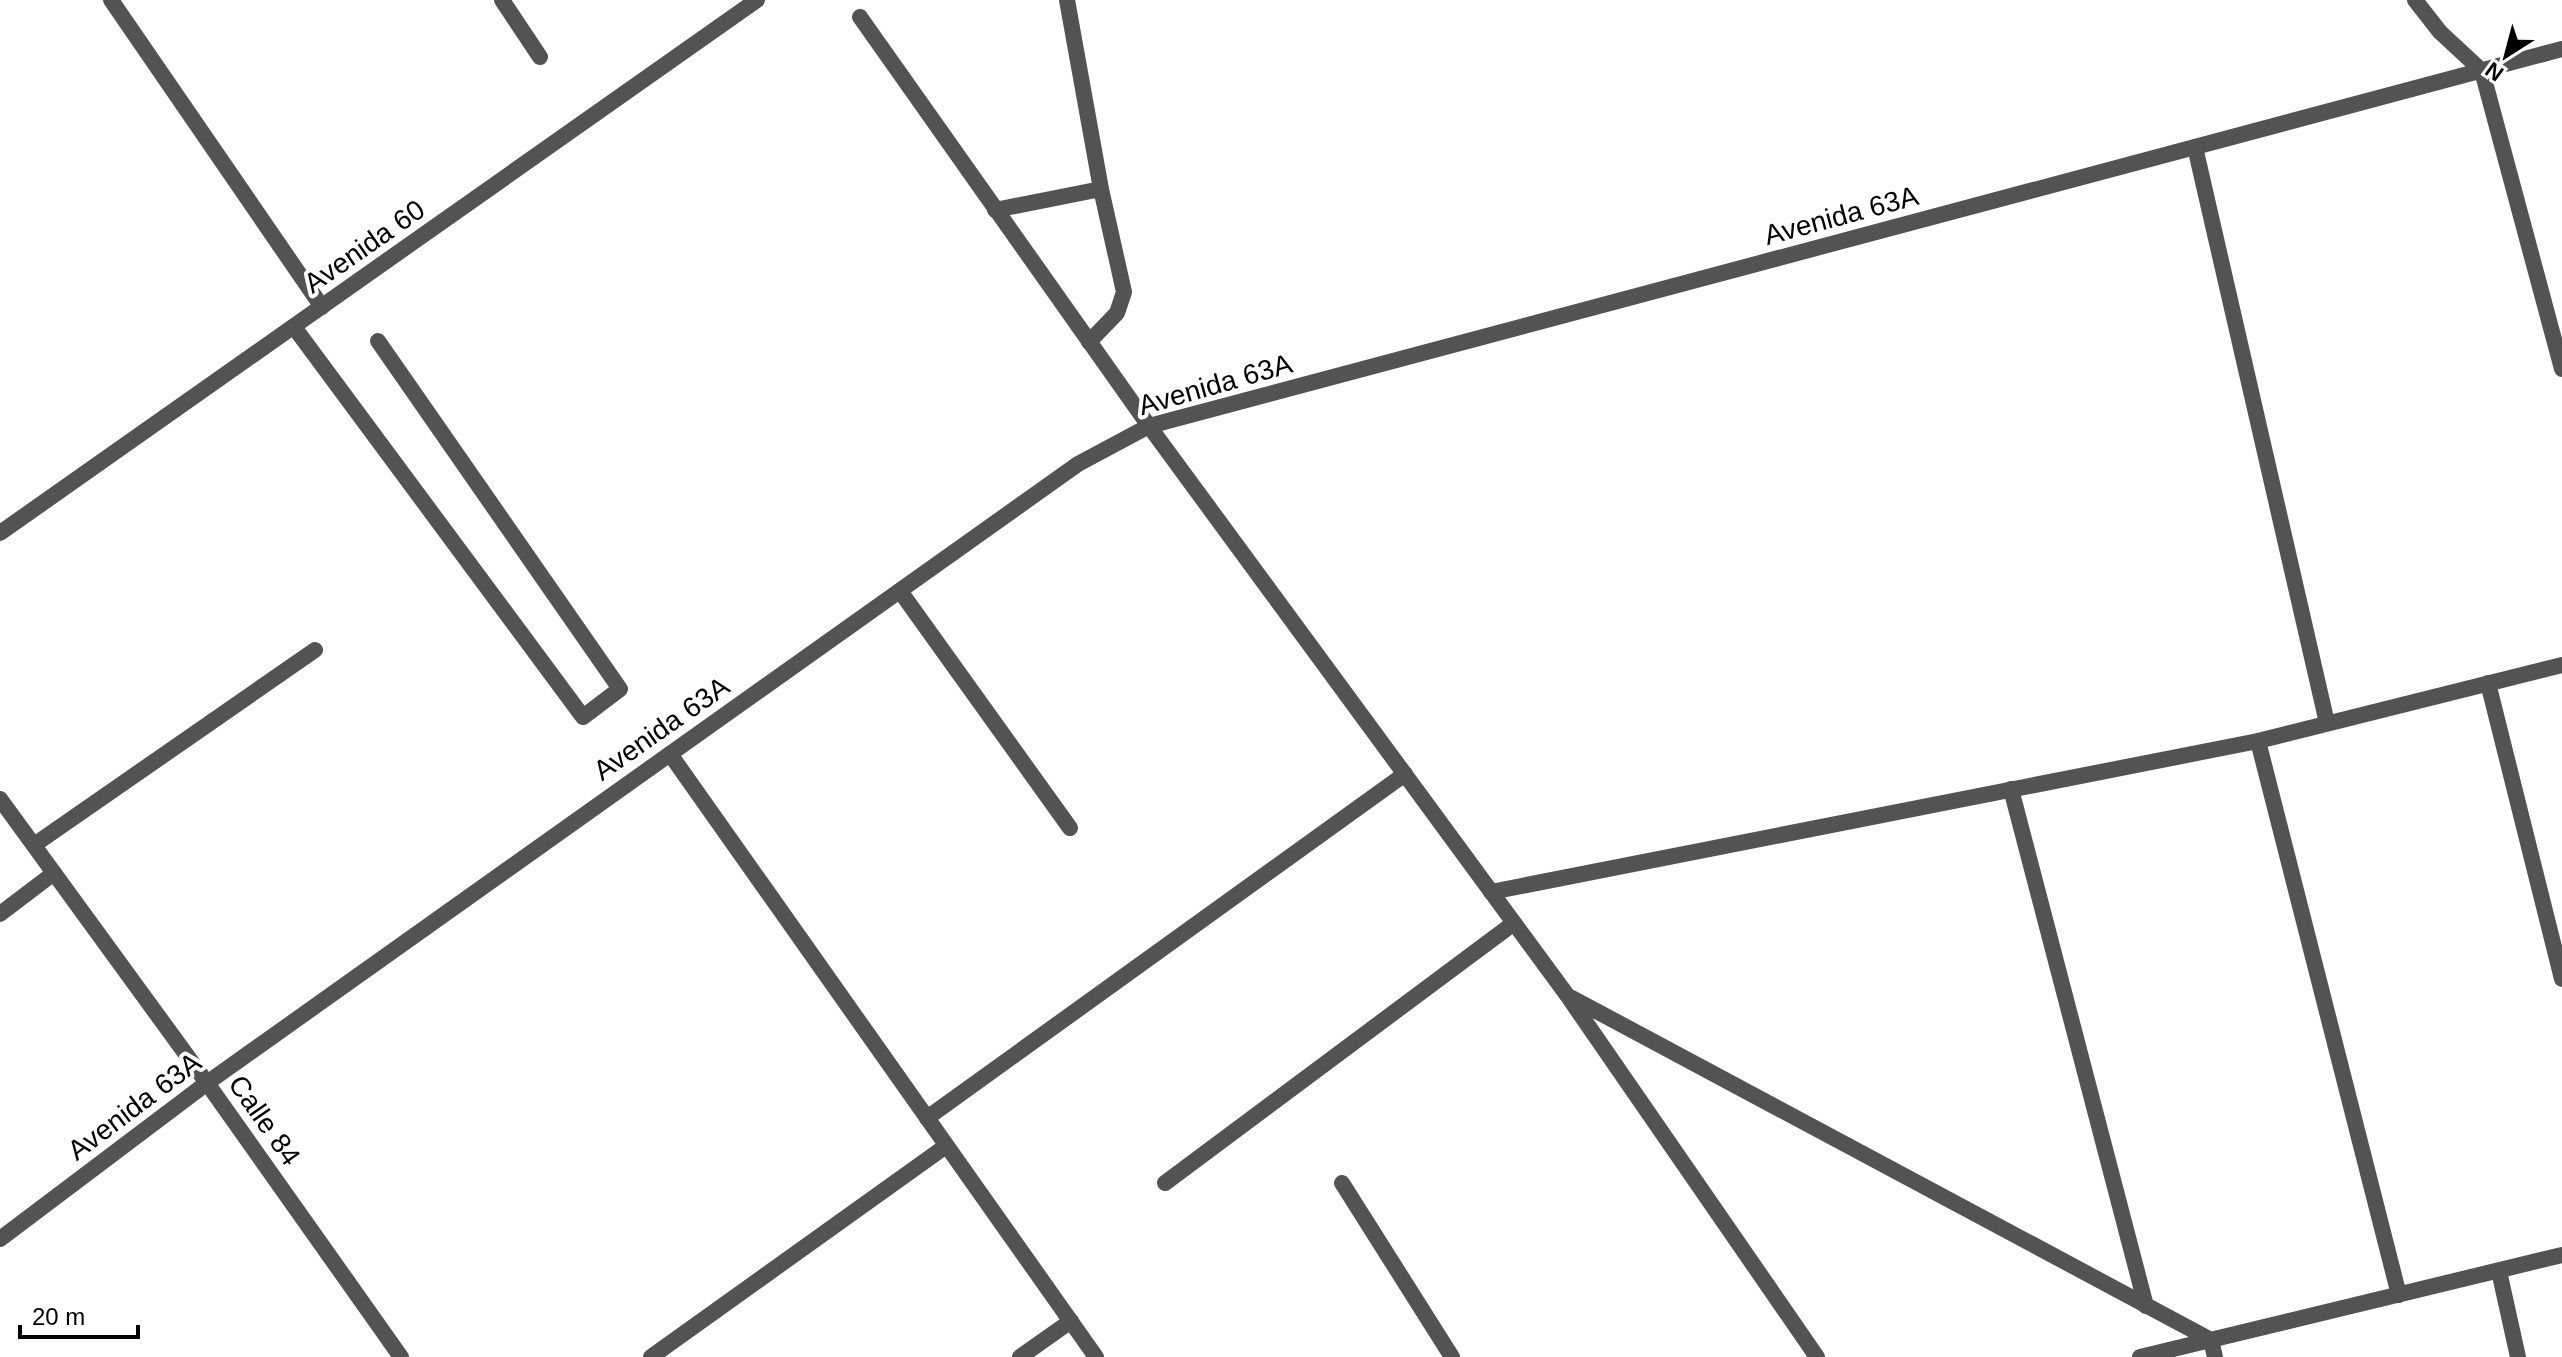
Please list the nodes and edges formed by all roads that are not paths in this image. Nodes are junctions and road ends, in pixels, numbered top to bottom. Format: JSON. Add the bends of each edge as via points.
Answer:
{"nodes":[{"id":1,"x":111,"y":0,"type":"edge"},
{"id":2,"x":502,"y":0,"type":"edge"},
{"id":3,"x":757,"y":0,"type":"edge"},
{"id":4,"x":1067,"y":0,"type":"edge"},
{"id":5,"x":2415,"y":0,"type":"edge"},
{"id":6,"x":860,"y":17,"type":"dead end"},
{"id":7,"x":2562,"y":49,"type":"edge"},
{"id":8,"x":540,"y":57,"type":"dead end"},
{"id":9,"x":2482,"y":71,"type":"junction"},
{"id":10,"x":2195,"y":147,"type":"junction"},
{"id":11,"x":1101,"y":189,"type":"junction"},
{"id":12,"x":995,"y":210,"type":"junction"},
{"id":13,"x":322,"y":307,"type":"junction"},
{"id":14,"x":294,"y":327,"type":"junction"},
{"id":15,"x":378,"y":341,"type":"dead end"},
{"id":16,"x":1089,"y":342,"type":"junction"},
{"id":17,"x":2562,"y":369,"type":"edge"},
{"id":18,"x":1149,"y":426,"type":"junction"},
{"id":19,"x":0,"y":533,"type":"edge"},
{"id":20,"x":900,"y":591,"type":"junction"},
{"id":21,"x":315,"y":650,"type":"dead end"},
{"id":22,"x":2562,"y":665,"type":"edge"},
{"id":23,"x":2488,"y":683,"type":"junction"},
{"id":24,"x":2327,"y":723,"type":"junction"},
{"id":25,"x":2258,"y":741,"type":"junction"},
{"id":26,"x":670,"y":754,"type":"junction"},
{"id":27,"x":1405,"y":774,"type":"junction"},
{"id":28,"x":2011,"y":789,"type":"junction"},
{"id":29,"x":0,"y":799,"type":"edge"},
{"id":30,"x":1070,"y":828,"type":"dead end"},
{"id":31,"x":34,"y":845,"type":"junction"},
{"id":32,"x":54,"y":873,"type":"junction"},
{"id":33,"x":1491,"y":892,"type":"junction"},
{"id":34,"x":0,"y":914,"type":"edge"},
{"id":35,"x":1514,"y":923,"type":"junction"},
{"id":36,"x":2561,"y":968,"type":"edge"},
{"id":37,"x":1567,"y":995,"type":"junction"},
{"id":38,"x":207,"y":1083,"type":"junction"},
{"id":39,"x":927,"y":1118,"type":"junction"},
{"id":40,"x":946,"y":1146,"type":"junction"},
{"id":41,"x":1165,"y":1183,"type":"dead end"},
{"id":42,"x":1342,"y":1183,"type":"dead end"},
{"id":43,"x":0,"y":1239,"type":"edge"},
{"id":44,"x":2562,"y":1255,"type":"edge"},
{"id":45,"x":2499,"y":1271,"type":"junction"},
{"id":46,"x":2399,"y":1295,"type":"junction"},
{"id":47,"x":2146,"y":1306,"type":"junction"},
{"id":48,"x":1071,"y":1321,"type":"junction"},
{"id":49,"x":2211,"y":1340,"type":"junction"},
{"id":50,"x":401,"y":1357,"type":"edge"},
{"id":51,"x":651,"y":1357,"type":"edge"},
{"id":52,"x":1020,"y":1357,"type":"edge"},
{"id":53,"x":1096,"y":1357,"type":"edge"},
{"id":54,"x":1452,"y":1357,"type":"edge"},
{"id":55,"x":1817,"y":1357,"type":"edge"},
{"id":56,"x":2140,"y":1357,"type":"edge"},
{"id":57,"x":2215,"y":1357,"type":"edge"},
{"id":58,"x":2518,"y":1357,"type":"edge"}],
"edges":[{"from":1,"to":13,"type":"street"},
{"from":2,"to":8,"type":"street"},
{"from":3,"to":13,"type":"street","name":"Avenida 60"},
{"from":4,"to":11,"type":"street"},
{"from":5,"to":9,"type":"street"},
{"from":6,"to":12,"type":"street"},
{"from":7,"to":9,"type":"street","name":"Avenida 63A"},
{"from":9,"to":10,"type":"street","name":"Avenida 63A"},
{"from":9,"to":17,"type":"street"},
{"from":10,"to":18,"type":"street","name":"Avenida 63A"},
{"from":10,"to":24,"type":"street"},
{"from":11,"to":12,"type":"street"},
{"from":11,"to":16,"type":"street","via":[[1124,292],[1117,313]]},
{"from":12,"to":16,"type":"street"},
{"from":13,"to":14,"type":"street","name":"Avenida 60"},
{"from":14,"to":15,"type":"street","via":[[583,717],[620,689]]},
{"from":14,"to":19,"type":"street","name":"Avenida 60"},
{"from":16,"to":18,"type":"street"},
{"from":18,"to":20,"type":"street","name":"Avenida 63A","via":[[1078,464]]},
{"from":18,"to":27,"type":"street"},
{"from":20,"to":26,"type":"street","name":"Avenida 63A"},
{"from":20,"to":30,"type":"street"},
{"from":21,"to":31,"type":"street"},
{"from":22,"to":23,"type":"street"},
{"from":23,"to":24,"type":"street"},
{"from":23,"to":36,"type":"street"},
{"from":24,"to":25,"type":"street"},
{"from":25,"to":28,"type":"street"},
{"from":25,"to":46,"type":"street"},
{"from":26,"to":38,"type":"street","name":"Avenida 63A"},
{"from":26,"to":39,"type":"street"},
{"from":27,"to":33,"type":"street"},
{"from":27,"to":39,"type":"street"},
{"from":28,"to":33,"type":"street"},
{"from":28,"to":47,"type":"street"},
{"from":29,"to":31,"type":"street","name":"Calle 84"},
{"from":31,"to":32,"type":"street","name":"Calle 84"},
{"from":32,"to":34,"type":"street"},
{"from":32,"to":38,"type":"street","name":"Calle 84"},
{"from":33,"to":35,"type":"street"},
{"from":35,"to":37,"type":"street"},
{"from":35,"to":41,"type":"street"},
{"from":37,"to":47,"type":"street"},
{"from":37,"to":55,"type":"street"},
{"from":38,"to":43,"type":"street","name":"Avenida 63A"},
{"from":38,"to":50,"type":"street","name":"Calle 84"},
{"from":39,"to":40,"type":"street"},
{"from":40,"to":48,"type":"street"},
{"from":40,"to":51,"type":"street"},
{"from":42,"to":54,"type":"street"},
{"from":44,"to":45,"type":"street"},
{"from":45,"to":46,"type":"street"},
{"from":45,"to":58,"type":"street"},
{"from":46,"to":49,"type":"street"},
{"from":47,"to":49,"type":"street"},
{"from":48,"to":52,"type":"street"},
{"from":48,"to":53,"type":"street"},
{"from":49,"to":56,"type":"street"},
{"from":49,"to":57,"type":"street"}]}
